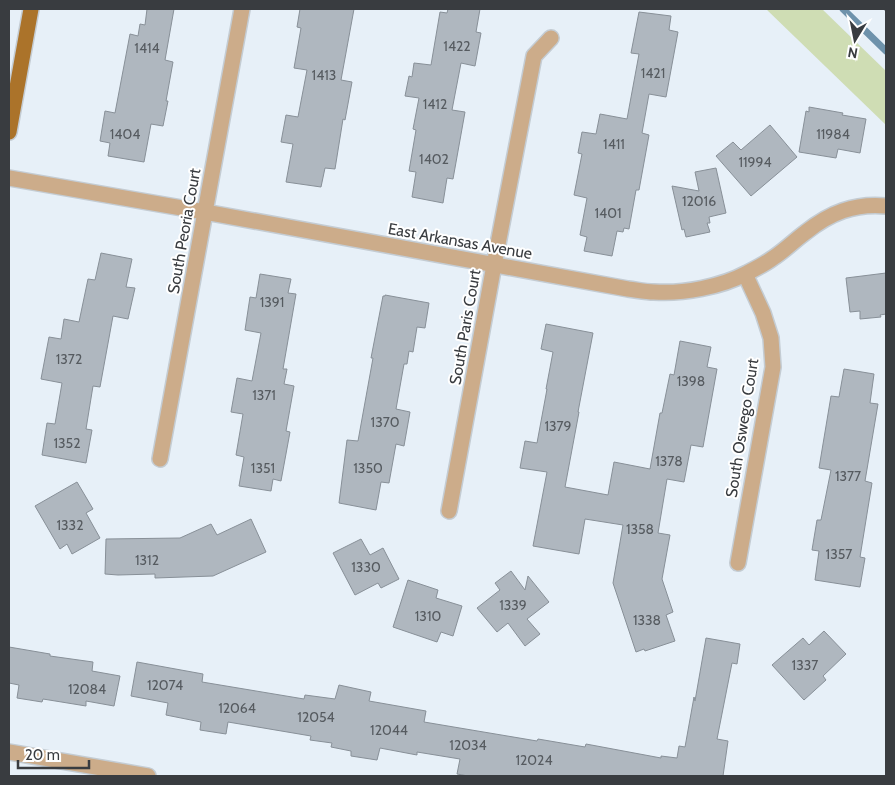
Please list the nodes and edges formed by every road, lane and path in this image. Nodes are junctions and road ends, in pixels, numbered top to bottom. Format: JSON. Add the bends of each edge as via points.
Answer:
{"nodes":[{"id":1,"x":31,"y":9,"type":"edge"},
{"id":2,"x":242,"y":9,"type":"edge"},
{"id":3,"x":552,"y":38,"type":"dead end"},
{"id":4,"x":9,"y":132,"type":"edge"},
{"id":5,"x":9,"y":178,"type":"edge"},
{"id":6,"x":886,"y":206,"type":"edge"},
{"id":7,"x":205,"y":212,"type":"junction"},
{"id":8,"x":494,"y":265,"type":"junction"},
{"id":9,"x":745,"y":274,"type":"junction"},
{"id":10,"x":160,"y":459,"type":"dead end"},
{"id":11,"x":449,"y":511,"type":"dead end"},
{"id":12,"x":738,"y":563,"type":"dead end"},
{"id":13,"x":9,"y":752,"type":"edge"},
{"id":14,"x":148,"y":776,"type":"edge"}],
"edges":[{"from":1,"to":4,"type":"main road"},
{"from":2,"to":7,"type":"street","name":"South Peoria Court"},
{"from":3,"to":8,"type":"street","name":"South Paris Court","via":[[534,56]]},
{"from":5,"to":7,"type":"street","name":"East Arkansas Avenue"},
{"from":6,"to":9,"type":"street","name":"East Arkansas Avenue","via":[[853,207],[831,215],[774,258]]},
{"from":7,"to":8,"type":"street","name":"East Arkansas Avenue"},
{"from":7,"to":10,"type":"street","name":"South Peoria Court"},
{"from":8,"to":9,"type":"street","name":"East Arkansas Avenue","via":[[655,292],[686,291],[716,285]]},
{"from":8,"to":11,"type":"street","name":"South Paris Court"},
{"from":9,"to":12,"type":"street","name":"South Oswego Court","via":[[771,338],[773,367]]},
{"from":13,"to":14,"type":"street"}]}
